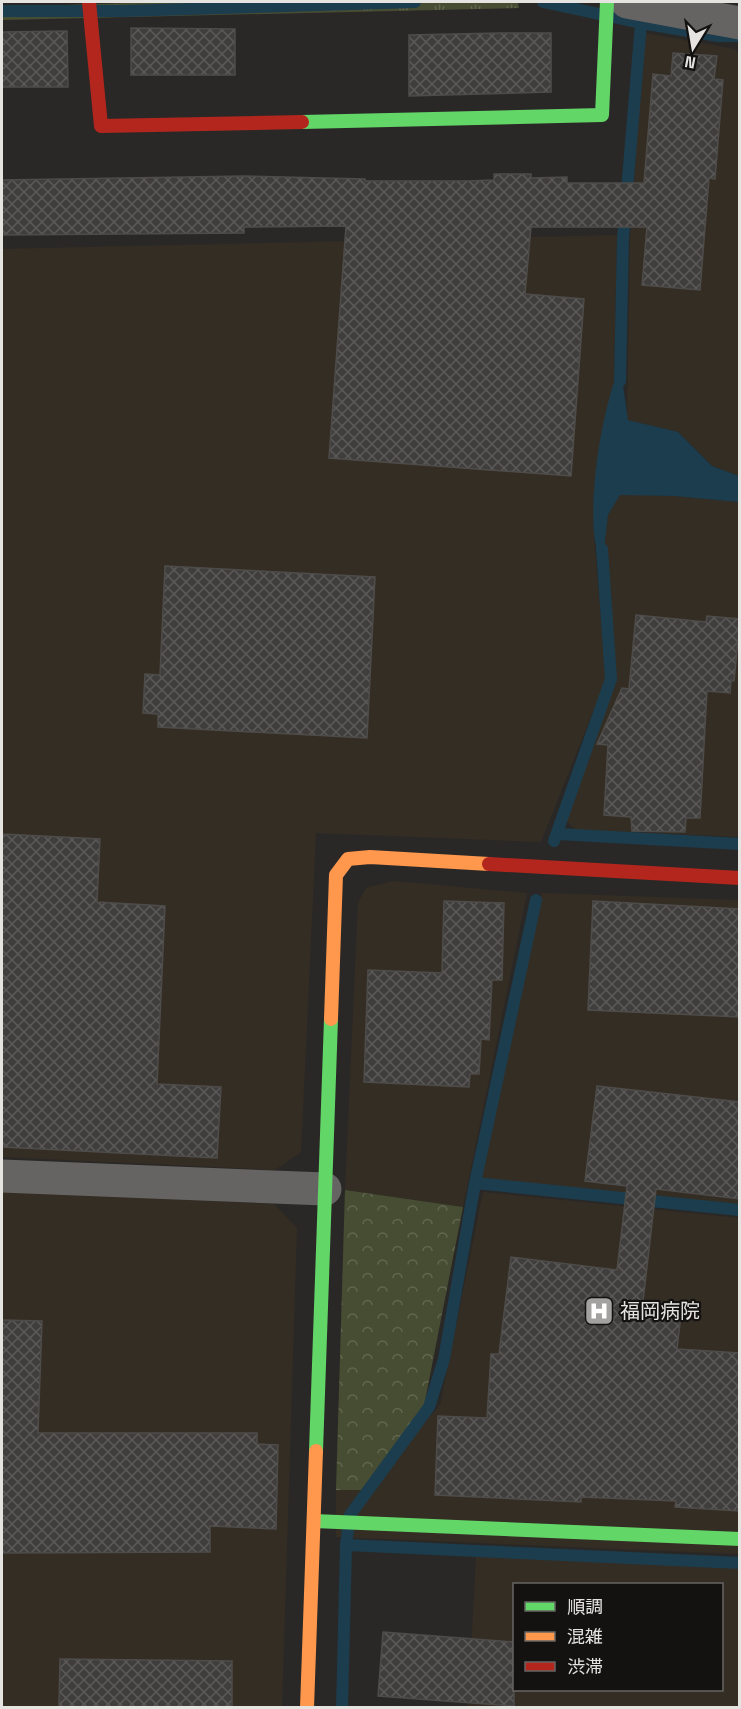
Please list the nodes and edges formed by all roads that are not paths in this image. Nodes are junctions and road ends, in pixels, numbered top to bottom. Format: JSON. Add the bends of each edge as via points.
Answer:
{"nodes":[{"id":1,"x":89,"y":2,"type":"edge"},
{"id":2,"x":623,"y":3,"type":"edge"},
{"id":3,"x":740,"y":23,"type":"edge"},
{"id":4,"x":740,"y":878,"type":"edge"},
{"id":5,"x":2,"y":1176,"type":"edge"},
{"id":6,"x":325,"y":1189,"type":"junction"},
{"id":7,"x":314,"y":1521,"type":"junction"},
{"id":8,"x":740,"y":1539,"type":"edge"},
{"id":9,"x":307,"y":1707,"type":"edge"}],
"edges":[{"from":1,"to":2,"type":"street","via":[[101,126],[602,115],[606,33]]},
{"from":2,"to":3,"type":"street"},
{"from":4,"to":6,"type":"street","via":[[370,857],[348,859],[336,875]]},
{"from":5,"to":6,"type":"street"},
{"from":6,"to":7,"type":"street"},
{"from":7,"to":8,"type":"street"},
{"from":7,"to":9,"type":"street"}]}
